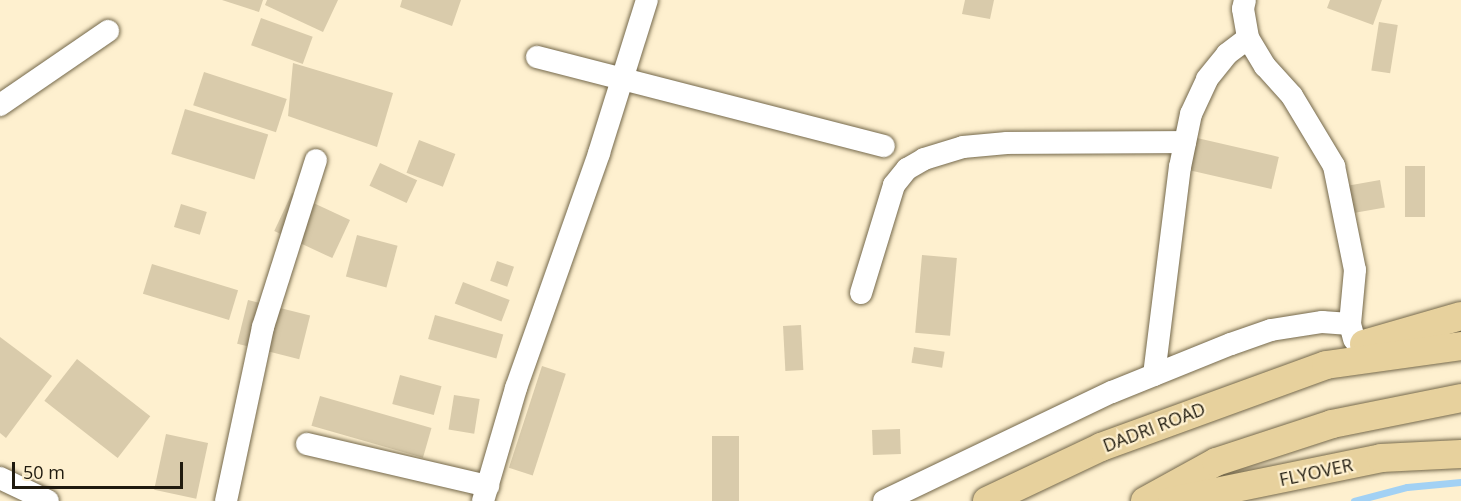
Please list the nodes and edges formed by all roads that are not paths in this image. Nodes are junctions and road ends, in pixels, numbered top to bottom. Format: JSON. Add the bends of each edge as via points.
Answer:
{"nodes":[{"id":1,"x":647,"y":0,"type":"edge"},
{"id":2,"x":1245,"y":0,"type":"edge"},
{"id":3,"x":108,"y":31,"type":"dead end"},
{"id":4,"x":1248,"y":38,"type":"junction"},
{"id":5,"x":537,"y":57,"type":"dead end"},
{"id":6,"x":622,"y":80,"type":"junction"},
{"id":7,"x":0,"y":105,"type":"edge"},
{"id":8,"x":1185,"y":142,"type":"junction"},
{"id":9,"x":884,"y":146,"type":"dead end"},
{"id":10,"x":316,"y":160,"type":"dead end"},
{"id":11,"x":861,"y":293,"type":"dead end"},
{"id":12,"x":1461,"y":316,"type":"edge"},
{"id":13,"x":1353,"y":335,"type":"junction"},
{"id":14,"x":1461,"y":346,"type":"edge"},
{"id":15,"x":1326,"y":365,"type":"junction"},
{"id":16,"x":1154,"y":375,"type":"junction"},
{"id":17,"x":1461,"y":398,"type":"edge"},
{"id":18,"x":1407,"y":409,"type":"junction"},
{"id":19,"x":1461,"y":413,"type":"edge"},
{"id":20,"x":307,"y":444,"type":"dead end"},
{"id":21,"x":1461,"y":454,"type":"edge"},
{"id":22,"x":0,"y":478,"type":"edge"},
{"id":23,"x":486,"y":493,"type":"edge"},
{"id":24,"x":48,"y":501,"type":"edge"},
{"id":25,"x":226,"y":501,"type":"edge"},
{"id":26,"x":884,"y":501,"type":"edge"},
{"id":27,"x":987,"y":501,"type":"edge"},
{"id":28,"x":1144,"y":501,"type":"edge"},
{"id":29,"x":1172,"y":501,"type":"edge"}],
"edges":[{"from":1,"to":6,"type":"street"},
{"from":2,"to":4,"type":"street"},
{"from":3,"to":7,"type":"street"},
{"from":4,"to":8,"type":"street","via":[[1227,54],[1207,79],[1191,114]]},
{"from":4,"to":13,"type":"street","via":[[1265,66],[1292,96],[1334,166],[1355,270]]},
{"from":5,"to":6,"type":"street"},
{"from":6,"to":9,"type":"street"},
{"from":6,"to":23,"type":"street","via":[[553,276]]},
{"from":8,"to":11,"type":"street","via":[[1007,143],[963,147],[924,159],[907,169],[894,185]]},
{"from":8,"to":16,"type":"street"},
{"from":10,"to":25,"type":"street","via":[[263,327]]},
{"from":12,"to":13,"type":"main road"},
{"from":13,"to":15,"type":"main road"},
{"from":13,"to":16,"type":"street","via":[[1322,321],[1271,330]]},
{"from":14,"to":15,"type":"main road"},
{"from":15,"to":27,"type":"main road","name":"DADRI ROAD","via":[[1101,447]]},
{"from":16,"to":26,"type":"street"},
{"from":17,"to":18,"type":"main road"},
{"from":18,"to":19,"type":"street"},
{"from":18,"to":28,"type":"main road","via":[[1332,424],[1216,462]]},
{"from":20,"to":23,"type":"street"},
{"from":21,"to":29,"type":"main road","name":"FLYOVER","via":[[1381,458]]},
{"from":22,"to":24,"type":"street"}]}
